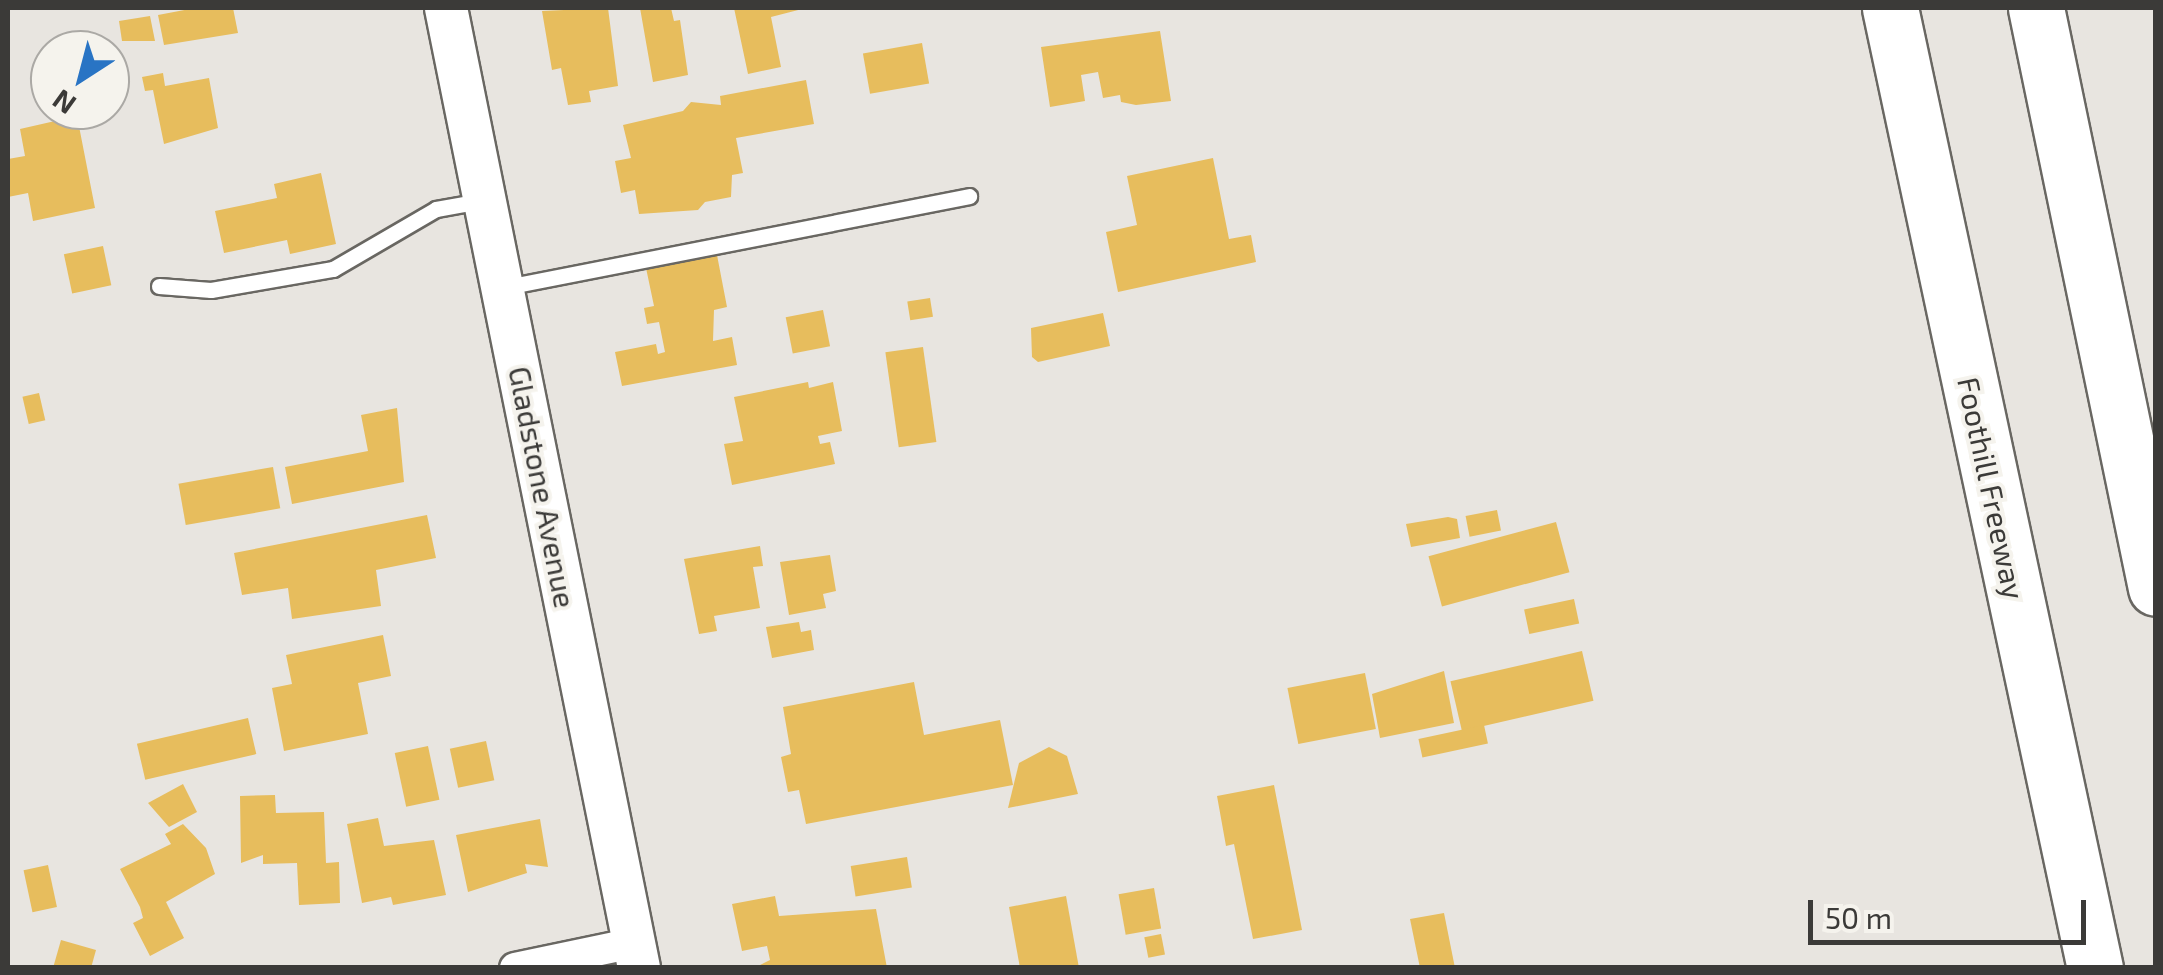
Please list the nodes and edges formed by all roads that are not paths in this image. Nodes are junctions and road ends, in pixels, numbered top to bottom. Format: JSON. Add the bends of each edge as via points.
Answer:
{"nodes":[{"id":1,"x":446,"y":8,"type":"edge"},
{"id":2,"x":1890,"y":8,"type":"edge"},
{"id":3,"x":2036,"y":8,"type":"edge"},
{"id":4,"x":969,"y":196,"type":"dead end"},
{"id":5,"x":485,"y":200,"type":"junction"},
{"id":6,"x":159,"y":286,"type":"dead end"},
{"id":7,"x":502,"y":288,"type":"junction"},
{"id":8,"x":2156,"y":588,"type":"edge"},
{"id":9,"x":636,"y":956,"type":"edge"},
{"id":10,"x":515,"y":968,"type":"edge"},
{"id":11,"x":2095,"y":968,"type":"edge"}],
"edges":[{"from":1,"to":5,"type":"street","name":"Gladstone Avenue"},
{"from":2,"to":11,"type":"highway","name":"Foothill Freeway"},
{"from":3,"to":8,"type":"highway"},
{"from":4,"to":7,"type":"lane"},
{"from":5,"to":6,"type":"lane","via":[[436,209],[332,269],[211,290]]},
{"from":5,"to":7,"type":"street","name":"Gladstone Avenue"},
{"from":7,"to":9,"type":"street","name":"Gladstone Avenue"},
{"from":9,"to":10,"type":"street"}]}
